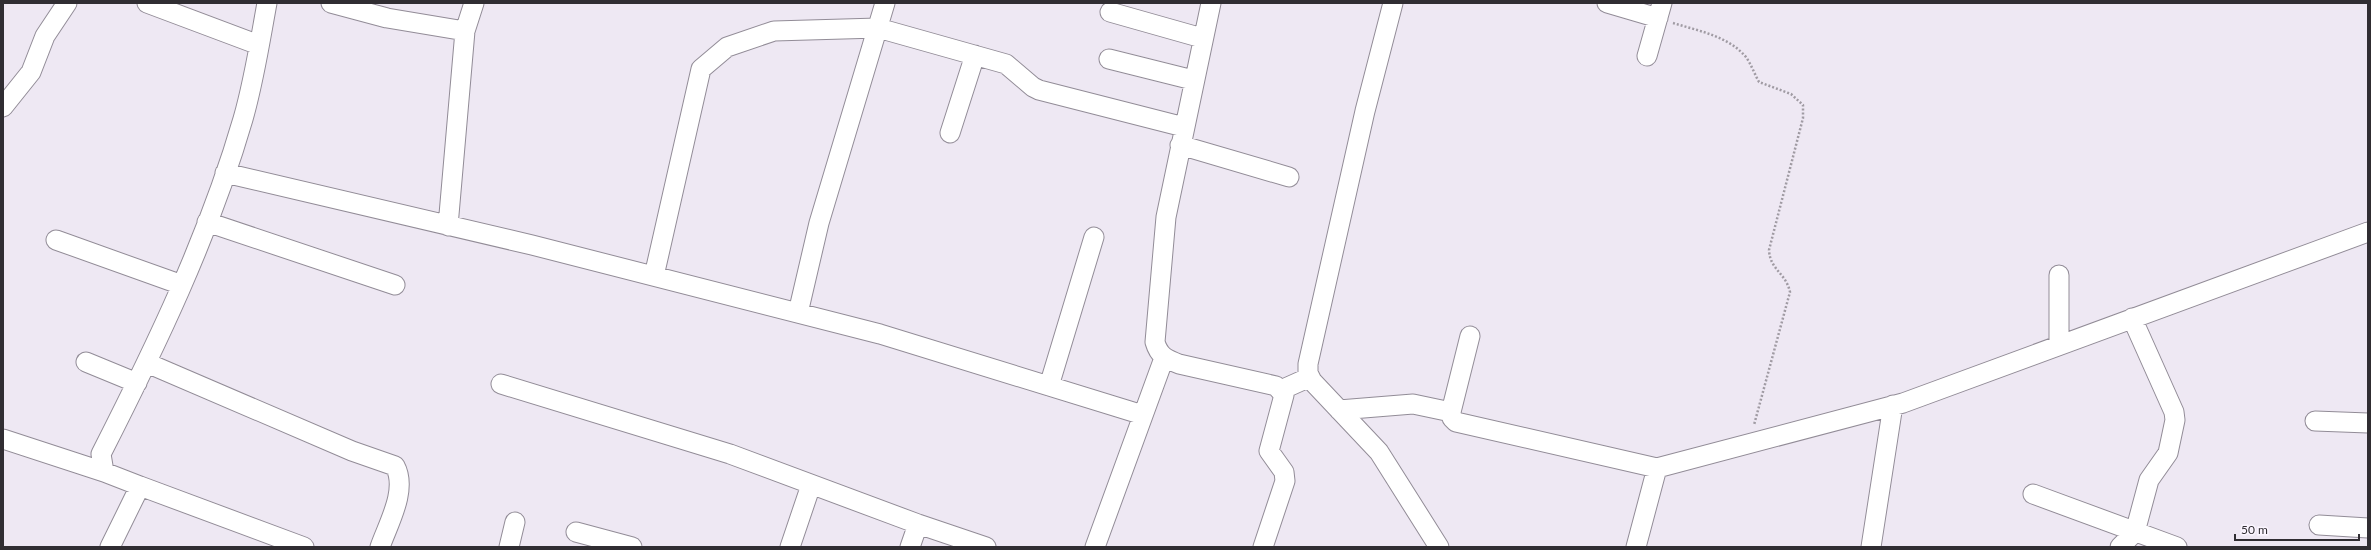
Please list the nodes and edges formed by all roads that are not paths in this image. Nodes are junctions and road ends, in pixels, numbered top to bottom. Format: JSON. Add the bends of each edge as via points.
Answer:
{"nodes":[{"id":1,"x":67,"y":3,"type":"edge"},
{"id":2,"x":147,"y":3,"type":"edge"},
{"id":3,"x":267,"y":3,"type":"edge"},
{"id":4,"x":331,"y":3,"type":"edge"},
{"id":5,"x":474,"y":3,"type":"edge"},
{"id":6,"x":885,"y":3,"type":"edge"},
{"id":7,"x":1211,"y":3,"type":"edge"},
{"id":8,"x":1393,"y":3,"type":"edge"},
{"id":9,"x":1607,"y":3,"type":"edge"},
{"id":10,"x":369,"y":8,"type":"edge"},
{"id":11,"x":1660,"y":10,"type":"edge"},
{"id":12,"x":1110,"y":12,"type":"dead end"},
{"id":13,"x":878,"y":28,"type":"junction"},
{"id":14,"x":465,"y":31,"type":"junction"},
{"id":15,"x":1202,"y":38,"type":"junction"},
{"id":16,"x":259,"y":45,"type":"junction"},
{"id":17,"x":975,"y":55,"type":"junction"},
{"id":18,"x":1646,"y":56,"type":"dead end"},
{"id":19,"x":1109,"y":60,"type":"dead end"},
{"id":20,"x":1193,"y":80,"type":"junction"},
{"id":21,"x":3,"y":107,"type":"edge"},
{"id":22,"x":950,"y":133,"type":"dead end"},
{"id":23,"x":1182,"y":136,"type":"junction"},
{"id":24,"x":225,"y":173,"type":"junction"},
{"id":25,"x":1289,"y":177,"type":"dead end"},
{"id":26,"x":207,"y":222,"type":"junction"},
{"id":27,"x":448,"y":226,"type":"junction"},
{"id":28,"x":2368,"y":232,"type":"edge"},
{"id":29,"x":1094,"y":237,"type":"dead end"},
{"id":30,"x":56,"y":240,"type":"dead end"},
{"id":31,"x":2059,"y":275,"type":"dead end"},
{"id":32,"x":654,"y":276,"type":"junction"},
{"id":33,"x":182,"y":285,"type":"junction"},
{"id":34,"x":395,"y":285,"type":"dead end"},
{"id":35,"x":798,"y":313,"type":"junction"},
{"id":36,"x":2132,"y":318,"type":"junction"},
{"id":37,"x":1470,"y":336,"type":"dead end"},
{"id":38,"x":2059,"y":345,"type":"junction"},
{"id":39,"x":1164,"y":358,"type":"junction"},
{"id":40,"x":86,"y":362,"type":"dead end"},
{"id":41,"x":147,"y":363,"type":"junction"},
{"id":42,"x":1310,"y":377,"type":"junction"},
{"id":43,"x":137,"y":382,"type":"junction"},
{"id":44,"x":501,"y":384,"type":"dead end"},
{"id":45,"x":1049,"y":386,"type":"junction"},
{"id":46,"x":1281,"y":390,"type":"junction"},
{"id":47,"x":1893,"y":405,"type":"junction"},
{"id":48,"x":1339,"y":410,"type":"junction"},
{"id":49,"x":1451,"y":412,"type":"junction"},
{"id":50,"x":1143,"y":415,"type":"junction"},
{"id":51,"x":2315,"y":421,"type":"dead end"},
{"id":52,"x":2368,"y":423,"type":"edge"},
{"id":53,"x":3,"y":439,"type":"edge"},
{"id":54,"x":1657,"y":468,"type":"junction"},
{"id":55,"x":104,"y":472,"type":"junction"},
{"id":56,"x":811,"y":485,"type":"junction"},
{"id":57,"x":140,"y":486,"type":"junction"},
{"id":58,"x":2033,"y":494,"type":"dead end"},
{"id":59,"x":516,"y":522,"type":"dead end"},
{"id":60,"x":918,"y":524,"type":"junction"},
{"id":61,"x":2319,"y":525,"type":"dead end"},
{"id":62,"x":2368,"y":528,"type":"edge"},
{"id":63,"x":576,"y":532,"type":"dead end"},
{"id":64,"x":2135,"y":532,"type":"junction"},
{"id":65,"x":110,"y":547,"type":"edge"},
{"id":66,"x":304,"y":547,"type":"edge"},
{"id":67,"x":380,"y":547,"type":"edge"},
{"id":68,"x":509,"y":547,"type":"edge"},
{"id":69,"x":632,"y":547,"type":"edge"},
{"id":70,"x":790,"y":547,"type":"edge"},
{"id":71,"x":910,"y":547,"type":"edge"},
{"id":72,"x":986,"y":547,"type":"edge"},
{"id":73,"x":1096,"y":547,"type":"edge"},
{"id":74,"x":1263,"y":547,"type":"edge"},
{"id":75,"x":1439,"y":547,"type":"edge"},
{"id":76,"x":1636,"y":547,"type":"edge"},
{"id":77,"x":1871,"y":547,"type":"edge"},
{"id":78,"x":2120,"y":547,"type":"edge"},
{"id":79,"x":2177,"y":547,"type":"edge"}],
"edges":[{"from":1,"to":21,"type":"street","via":[[45,36],[31,72]]},
{"from":2,"to":16,"type":"street"},
{"from":3,"to":16,"type":"street"},
{"from":4,"to":10,"type":"street"},
{"from":5,"to":14,"type":"street"},
{"from":6,"to":13,"type":"street"},
{"from":7,"to":15,"type":"street"},
{"from":8,"to":42,"type":"street","via":[[1365,111],[1313,341],[1308,364]]},
{"from":9,"to":11,"type":"street"},
{"from":10,"to":14,"type":"street"},
{"from":11,"to":18,"type":"street"},
{"from":12,"to":15,"type":"street"},
{"from":13,"to":17,"type":"street"},
{"from":13,"to":32,"type":"street","via":[[774,31],[727,47],[701,69]]},
{"from":13,"to":35,"type":"street","via":[[820,224]]},
{"from":14,"to":27,"type":"street"},
{"from":15,"to":20,"type":"street"},
{"from":16,"to":24,"type":"street","via":[[244,118]]},
{"from":17,"to":22,"type":"street"},
{"from":17,"to":23,"type":"street","via":[[1011,66],[1039,90]]},
{"from":19,"to":20,"type":"street"},
{"from":20,"to":23,"type":"street"},
{"from":23,"to":25,"type":"street"},
{"from":23,"to":39,"type":"street","via":[[1166,217],[1155,342],[1157,350]]},
{"from":24,"to":26,"type":"street"},
{"from":24,"to":27,"type":"street"},
{"from":26,"to":33,"type":"street"},
{"from":26,"to":34,"type":"street"},
{"from":27,"to":32,"type":"street"},
{"from":28,"to":36,"type":"street"},
{"from":29,"to":45,"type":"street"},
{"from":30,"to":33,"type":"street"},
{"from":31,"to":38,"type":"street"},
{"from":32,"to":35,"type":"street"},
{"from":33,"to":41,"type":"street"},
{"from":35,"to":45,"type":"street","via":[[880,334]]},
{"from":36,"to":38,"type":"street"},
{"from":36,"to":64,"type":"street","via":[[2174,412],[2175,420],[2168,453],[2149,480]]},
{"from":37,"to":49,"type":"street"},
{"from":38,"to":47,"type":"street"},
{"from":39,"to":46,"type":"street","via":[[1179,364],[1276,386]]},
{"from":39,"to":50,"type":"street"},
{"from":40,"to":43,"type":"street"},
{"from":41,"to":43,"type":"street"},
{"from":41,"to":67,"type":"street","via":[[352,451],[395,466],[400,476],[398,494]]},
{"from":42,"to":46,"type":"street"},
{"from":42,"to":48,"type":"street"},
{"from":43,"to":55,"type":"street","via":[[101,454]]},
{"from":44,"to":56,"type":"street","via":[[730,454]]},
{"from":45,"to":50,"type":"street"},
{"from":46,"to":74,"type":"street","via":[[1284,396],[1269,451],[1284,472],[1286,481]]},
{"from":47,"to":54,"type":"street"},
{"from":47,"to":77,"type":"street"},
{"from":48,"to":49,"type":"street","via":[[1413,404]]},
{"from":48,"to":75,"type":"street","via":[[1379,452]]},
{"from":49,"to":54,"type":"street","via":[[1456,422]]},
{"from":50,"to":73,"type":"street"},
{"from":51,"to":52,"type":"street"},
{"from":53,"to":55,"type":"street"},
{"from":54,"to":76,"type":"street"},
{"from":55,"to":57,"type":"street"},
{"from":56,"to":60,"type":"street"},
{"from":56,"to":70,"type":"street"},
{"from":57,"to":65,"type":"street"},
{"from":57,"to":66,"type":"street"},
{"from":58,"to":64,"type":"street"},
{"from":59,"to":68,"type":"street"},
{"from":60,"to":71,"type":"street"},
{"from":60,"to":72,"type":"street"},
{"from":61,"to":62,"type":"street"},
{"from":63,"to":69,"type":"street"},
{"from":64,"to":78,"type":"street"},
{"from":64,"to":79,"type":"street"}]}
